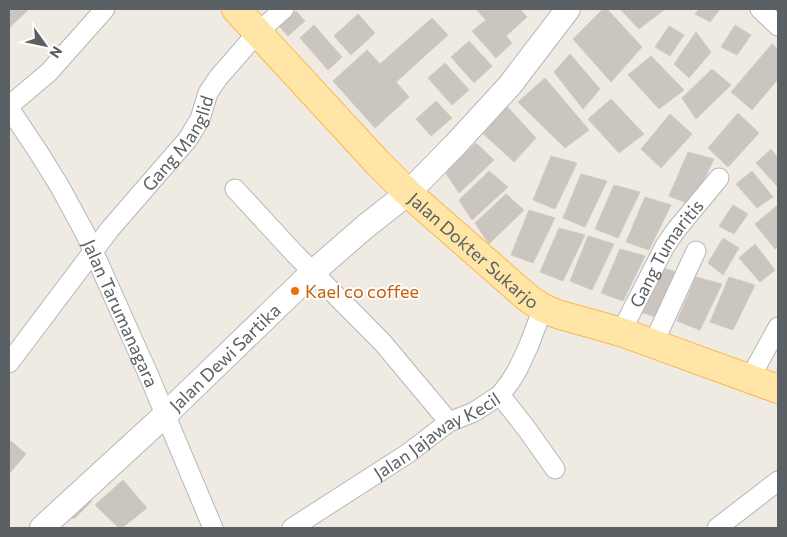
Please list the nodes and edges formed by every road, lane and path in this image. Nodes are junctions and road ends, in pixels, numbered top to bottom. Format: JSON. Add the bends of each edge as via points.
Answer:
{"nodes":[{"id":1,"x":105,"y":9,"type":"edge"},
{"id":2,"x":236,"y":9,"type":"edge"},
{"id":3,"x":284,"y":9,"type":"edge"},
{"id":4,"x":568,"y":9,"type":"edge"},
{"id":5,"x":760,"y":9,"type":"edge"},
{"id":6,"x":778,"y":26,"type":"edge"},
{"id":7,"x":257,"y":33,"type":"junction"},
{"id":8,"x":9,"y":107,"type":"edge"},
{"id":9,"x":719,"y":178,"type":"dead end"},
{"id":10,"x":235,"y":189,"type":"dead end"},
{"id":11,"x":408,"y":193,"type":"junction"},
{"id":12,"x":93,"y":251,"type":"junction"},
{"id":13,"x":696,"y":251,"type":"dead end"},
{"id":14,"x":313,"y":272,"type":"junction"},
{"id":15,"x":543,"y":308,"type":"junction"},
{"id":16,"x":778,"y":327,"type":"edge"},
{"id":17,"x":621,"y":332,"type":"junction"},
{"id":18,"x":653,"y":344,"type":"junction"},
{"id":19,"x":9,"y":363,"type":"edge"},
{"id":20,"x":750,"y":378,"type":"junction"},
{"id":21,"x":778,"y":389,"type":"edge"},
{"id":22,"x":500,"y":395,"type":"junction"},
{"id":23,"x":165,"y":415,"type":"junction"},
{"id":24,"x":449,"y":422,"type":"junction"},
{"id":25,"x":554,"y":469,"type":"dead end"},
{"id":26,"x":778,"y":481,"type":"edge"},
{"id":27,"x":42,"y":528,"type":"edge"},
{"id":28,"x":213,"y":528,"type":"edge"},
{"id":29,"x":292,"y":528,"type":"edge"},
{"id":30,"x":717,"y":528,"type":"edge"}],
"edges":[{"from":1,"to":8,"type":"street","via":[[54,66]]},
{"from":2,"to":7,"type":"main road","name":"Jalan Dokter Sukarjo"},
{"from":3,"to":7,"type":"street","name":"Gang Manglid"},
{"from":4,"to":11,"type":"street","name":"Jalan Dewi Sartika","via":[[510,85]]},
{"from":5,"to":6,"type":"street"},
{"from":7,"to":11,"type":"main road","name":"Jalan Dokter Sukarjo"},
{"from":7,"to":12,"type":"street","name":"Gang Manglid","via":[[218,78],[188,139]]},
{"from":8,"to":12,"type":"street","name":"Jalan Tarumanagara","via":[[77,216]]},
{"from":9,"to":17,"type":"street","name":"Gang Tumaritis","via":[[665,246]]},
{"from":10,"to":14,"type":"street"},
{"from":11,"to":14,"type":"street","name":"Jalan Dewi Sartika"},
{"from":11,"to":15,"type":"main road","name":"Jalan Dokter Sukarjo","via":[[528,299]]},
{"from":12,"to":19,"type":"street","name":"Gang Manglid"},
{"from":12,"to":23,"type":"street","name":"Jalan Tarumanagara"},
{"from":13,"to":18,"type":"street"},
{"from":14,"to":23,"type":"street","name":"Jalan Dewi Sartika"},
{"from":14,"to":24,"type":"street","via":[[383,343]]},
{"from":15,"to":17,"type":"main road","name":"Jalan Dokter Sukarjo"},
{"from":15,"to":22,"type":"street","name":"Jalan Jajaway Kecil","via":[[518,369]]},
{"from":16,"to":20,"type":"street"},
{"from":17,"to":18,"type":"main road","name":"Jalan Dokter Sukarjo"},
{"from":18,"to":20,"type":"main road","name":"Jalan Dokter Sukarjo"},
{"from":20,"to":21,"type":"main road","name":"Jalan Dokter Sukarjo"},
{"from":22,"to":24,"type":"street","name":"Jalan Jajaway Kecil","via":[[474,412]]},
{"from":22,"to":25,"type":"street"},
{"from":23,"to":27,"type":"street","name":"Jalan Dewi Sartika"},
{"from":23,"to":28,"type":"street","name":"Jalan Tarumanagara"},
{"from":24,"to":29,"type":"street","name":"Jalan Jajaway Kecil","via":[[407,454]]},
{"from":26,"to":30,"type":"street"}]}
